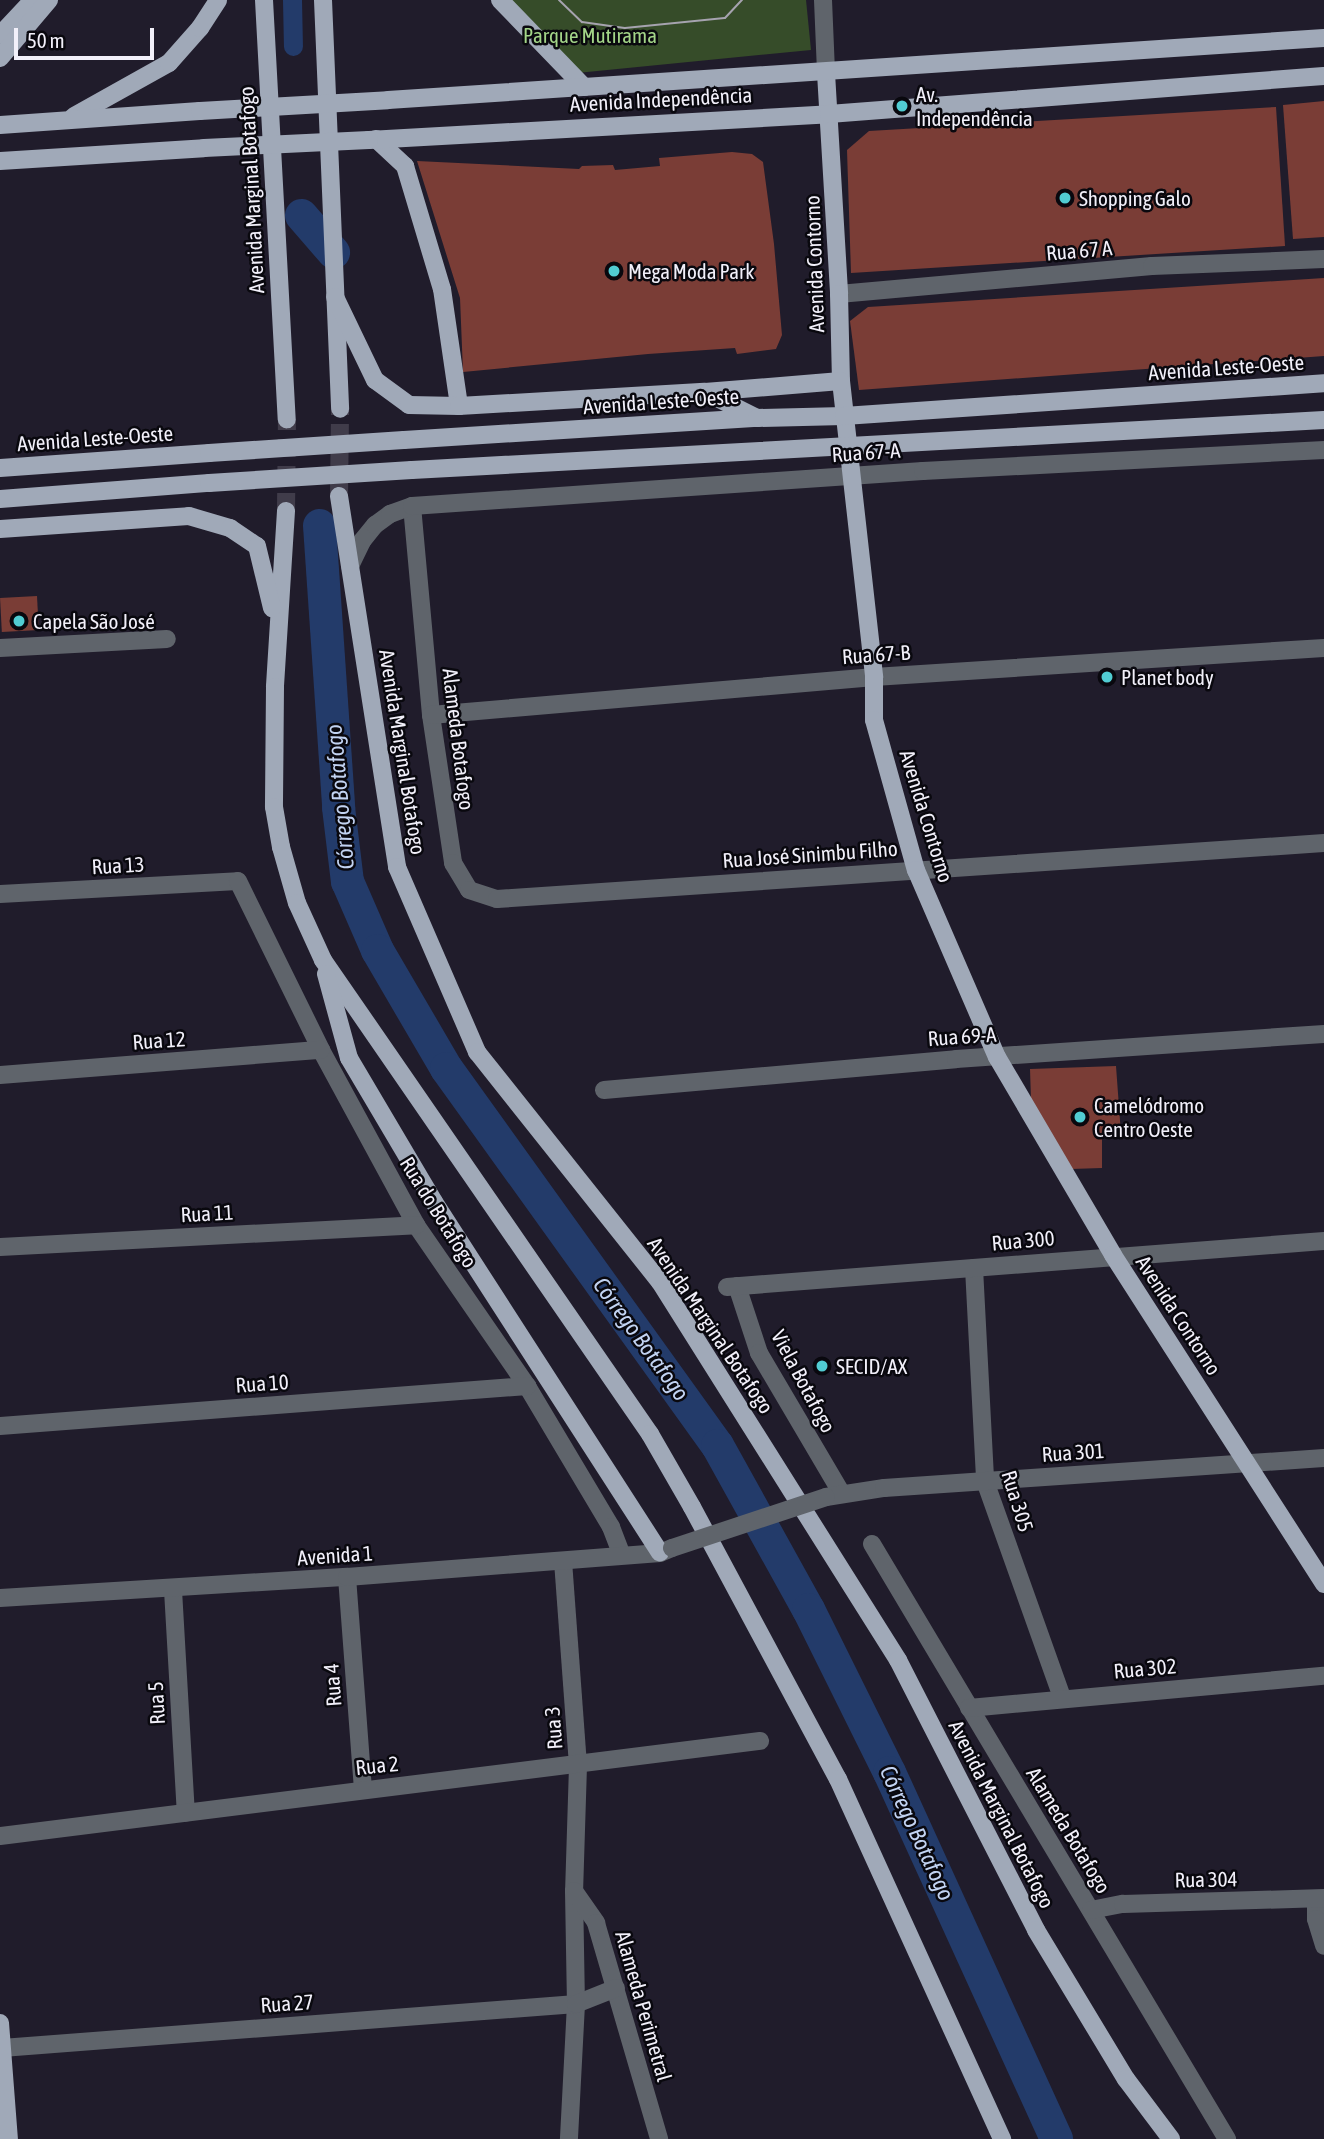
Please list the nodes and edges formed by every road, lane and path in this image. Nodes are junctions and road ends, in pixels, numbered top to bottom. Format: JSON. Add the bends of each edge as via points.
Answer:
{"nodes":[{"id":1,"x":33,"y":0,"type":"edge"},
{"id":2,"x":49,"y":0,"type":"edge"},
{"id":3,"x":218,"y":0,"type":"edge"},
{"id":4,"x":264,"y":0,"type":"edge"},
{"id":5,"x":323,"y":0,"type":"edge"},
{"id":6,"x":500,"y":0,"type":"edge"},
{"id":7,"x":823,"y":0,"type":"edge"},
{"id":8,"x":0,"y":35,"type":"edge"},
{"id":9,"x":1324,"y":38,"type":"edge"},
{"id":10,"x":0,"y":58,"type":"edge"},
{"id":11,"x":826,"y":73,"type":"junction"},
{"id":12,"x":1324,"y":76,"type":"edge"},
{"id":13,"x":584,"y":87,"type":"junction"},
{"id":14,"x":829,"y":114,"type":"junction"},
{"id":15,"x":66,"y":120,"type":"junction"},
{"id":16,"x":0,"y":125,"type":"edge"},
{"id":17,"x":373,"y":139,"type":"junction"},
{"id":18,"x":0,"y":161,"type":"edge"},
{"id":19,"x":1324,"y":258,"type":"edge"},
{"id":20,"x":839,"y":294,"type":"junction"},
{"id":21,"x":335,"y":297,"type":"junction"},
{"id":22,"x":841,"y":381,"type":"junction"},
{"id":23,"x":1324,"y":383,"type":"edge"},
{"id":24,"x":705,"y":392,"type":"junction"},
{"id":25,"x":459,"y":406,"type":"junction"},
{"id":26,"x":340,"y":409,"type":"tunnel mouth"},
{"id":27,"x":844,"y":416,"type":"junction"},
{"id":28,"x":757,"y":418,"type":"junction"},
{"id":29,"x":287,"y":419,"type":"tunnel mouth"},
{"id":30,"x":1324,"y":420,"type":"edge"},
{"id":31,"x":922,"y":443,"type":"junction"},
{"id":32,"x":848,"y":446,"type":"junction"},
{"id":33,"x":1324,"y":450,"type":"edge"},
{"id":34,"x":0,"y":468,"type":"edge"},
{"id":35,"x":923,"y":471,"type":"junction"},
{"id":36,"x":854,"y":476,"type":"junction"},
{"id":37,"x":339,"y":496,"type":"tunnel mouth"},
{"id":38,"x":0,"y":499,"type":"edge"},
{"id":39,"x":412,"y":506,"type":"junction"},
{"id":40,"x":286,"y":511,"type":"tunnel mouth"},
{"id":41,"x":0,"y":529,"type":"edge"},
{"id":42,"x":350,"y":566,"type":"junction"},
{"id":43,"x":277,"y":632,"type":"junction"},
{"id":44,"x":167,"y":639,"type":"dead end"},
{"id":45,"x":0,"y":648,"type":"edge"},
{"id":46,"x":1324,"y":648,"type":"edge"},
{"id":47,"x":874,"y":677,"type":"junction"},
{"id":48,"x":431,"y":715,"type":"junction"},
{"id":49,"x":1324,"y":843,"type":"edge"},
{"id":50,"x":916,"y":870,"type":"junction"},
{"id":51,"x":238,"y":881,"type":"joint"},
{"id":52,"x":470,"y":890,"type":"joint"},
{"id":53,"x":0,"y":894,"type":"edge"},
{"id":54,"x":323,"y":960,"type":"junction"},
{"id":55,"x":1324,"y":1034,"type":"edge"},
{"id":56,"x":321,"y":1050,"type":"junction"},
{"id":57,"x":997,"y":1057,"type":"junction"},
{"id":58,"x":0,"y":1075,"type":"edge"},
{"id":59,"x":604,"y":1090,"type":"dead end"},
{"id":60,"x":416,"y":1225,"type":"junction"},
{"id":61,"x":1324,"y":1241,"type":"edge"},
{"id":62,"x":0,"y":1247,"type":"edge"},
{"id":63,"x":1113,"y":1255,"type":"junction"},
{"id":64,"x":974,"y":1268,"type":"junction"},
{"id":65,"x":732,"y":1286,"type":"joint"},
{"id":66,"x":527,"y":1386,"type":"junction"},
{"id":67,"x":0,"y":1426,"type":"edge"},
{"id":68,"x":1324,"y":1458,"type":"edge"},
{"id":69,"x":1247,"y":1462,"type":"junction"},
{"id":70,"x":985,"y":1481,"type":"junction"},
{"id":71,"x":833,"y":1495,"type":"junction"},
{"id":72,"x":872,"y":1544,"type":"dead end"},
{"id":73,"x":666,"y":1550,"type":"junction"},
{"id":74,"x":622,"y":1555,"type":"junction"},
{"id":75,"x":563,"y":1561,"type":"junction"},
{"id":76,"x":347,"y":1577,"type":"junction"},
{"id":77,"x":1324,"y":1584,"type":"edge"},
{"id":78,"x":173,"y":1590,"type":"junction"},
{"id":79,"x":0,"y":1598,"type":"edge"},
{"id":80,"x":1324,"y":1676,"type":"edge"},
{"id":81,"x":1062,"y":1697,"type":"junction"},
{"id":82,"x":969,"y":1708,"type":"junction"},
{"id":83,"x":760,"y":1741,"type":"dead end"},
{"id":84,"x":578,"y":1766,"type":"junction"},
{"id":85,"x":363,"y":1789,"type":"junction"},
{"id":86,"x":186,"y":1813,"type":"junction"},
{"id":87,"x":0,"y":1836,"type":"edge"},
{"id":88,"x":574,"y":1891,"type":"junction"},
{"id":89,"x":1320,"y":1898,"type":"edge"},
{"id":90,"x":1091,"y":1910,"type":"junction"},
{"id":91,"x":1324,"y":1946,"type":"edge"},
{"id":92,"x":616,"y":1988,"type":"junction"},
{"id":93,"x":576,"y":2004,"type":"junction"},
{"id":94,"x":0,"y":2024,"type":"edge"},
{"id":95,"x":2,"y":2048,"type":"junction"},
{"id":96,"x":9,"y":2139,"type":"edge"},
{"id":97,"x":569,"y":2139,"type":"edge"},
{"id":98,"x":659,"y":2139,"type":"edge"},
{"id":99,"x":1002,"y":2139,"type":"edge"},
{"id":100,"x":1171,"y":2139,"type":"edge"},
{"id":101,"x":1227,"y":2139,"type":"edge"}],
"edges":[{"from":1,"to":8,"type":"main road"},
{"from":2,"to":10,"type":"main road"},
{"from":3,"to":15,"type":"main road","via":[[169,63]]},
{"from":4,"to":29,"type":"main road","name":"Avenida Marginal Botafogo"},
{"from":5,"to":21,"type":"main road"},
{"from":6,"to":13,"type":"main road"},
{"from":7,"to":11,"type":"street","name":"Avenida Contorno"},
{"from":9,"to":11,"type":"main road","name":"Avenida Independência"},
{"from":11,"to":13,"type":"main road","name":"Avenida Independência"},
{"from":11,"to":14,"type":"main road","name":"Avenida Contorno"},
{"from":12,"to":14,"type":"main road","name":"Avenida Independência"},
{"from":13,"to":15,"type":"main road","name":"Avenida Independência","bridge":true},
{"from":14,"to":17,"type":"main road","name":"Avenida Independência"},
{"from":14,"to":20,"type":"main road","name":"Avenida Contorno"},
{"from":15,"to":16,"type":"main road","name":"Avenida Independência"},
{"from":17,"to":18,"type":"main road","name":"Avenida Independência","bridge":true},
{"from":17,"to":25,"type":"main road","via":[[405,166],[442,289]]},
{"from":19,"to":20,"type":"street","name":"Rua 67 A","via":[[1152,266]]},
{"from":20,"to":22,"type":"main road","name":"Avenida Contorno"},
{"from":21,"to":25,"type":"main road","via":[[375,380],[409,405]]},
{"from":21,"to":26,"type":"main road"},
{"from":22,"to":24,"type":"main road"},
{"from":22,"to":27,"type":"main road","name":"Avenida Contorno"},
{"from":23,"to":27,"type":"main road","name":"Avenida Leste-Oeste"},
{"from":24,"to":25,"type":"main road"},
{"from":24,"to":28,"type":"main road"},
{"from":27,"to":28,"type":"main road","name":"Avenida Leste-Oeste"},
{"from":27,"to":32,"type":"main road","name":"Avenida Contorno"},
{"from":28,"to":34,"type":"main road","name":"Avenida Leste-Oeste","bridge":true},
{"from":30,"to":31,"type":"main road"},
{"from":31,"to":32,"type":"main road"},
{"from":31,"to":35,"type":"street"},
{"from":32,"to":36,"type":"main road","name":"Avenida Contorno"},
{"from":32,"to":38,"type":"main road","bridge":true},
{"from":33,"to":35,"type":"street","name":"Rua 67-A"},
{"from":35,"to":36,"type":"street","name":"Rua 67-A"},
{"from":36,"to":39,"type":"street","name":"Rua 67-A"},
{"from":36,"to":47,"type":"main road","name":"Avenida Contorno"},
{"from":37,"to":42,"type":"main road","name":"Avenida Marginal Botafogo"},
{"from":39,"to":42,"type":"street","via":[[375,525]]},
{"from":39,"to":48,"type":"street","name":"Alameda Botafogo"},
{"from":40,"to":43,"type":"main road"},
{"from":41,"to":43,"type":"main road","via":[[189,516],[230,528],[257,545]]},
{"from":42,"to":100,"type":"main road","name":"Avenida Marginal Botafogo","via":[[397,867],[477,1052],[660,1282],[898,1660],[1036,1930],[1126,2079]]},
{"from":43,"to":54,"type":"main road","via":[[274,807],[296,903]]},
{"from":44,"to":45,"type":"street"},
{"from":46,"to":47,"type":"street","name":"Rua 67-B"},
{"from":47,"to":48,"type":"street","name":"Rua 67-B"},
{"from":47,"to":50,"type":"main road","name":"Avenida Contorno","via":[[874,720]]},
{"from":48,"to":52,"type":"street","name":"Alameda Botafogo","via":[[453,863]]},
{"from":49,"to":50,"type":"street","name":"Rua José Sinimbu Filho"},
{"from":50,"to":52,"type":"street","name":"Rua José Sinimbu Filho","via":[[497,900]]},
{"from":50,"to":57,"type":"main road","name":"Avenida Contorno"},
{"from":51,"to":53,"type":"street","name":"Rua 13"},
{"from":51,"to":56,"type":"street","name":"Rua do Botafogo"},
{"from":54,"to":73,"type":"main road","via":[[349,1058],[434,1202]]},
{"from":54,"to":99,"type":"main road","via":[[650,1434],[838,1779]]},
{"from":55,"to":57,"type":"street","name":"Rua 69-A"},
{"from":56,"to":58,"type":"street","name":"Rua 12"},
{"from":56,"to":60,"type":"street","name":"Rua do Botafogo"},
{"from":57,"to":59,"type":"street","name":"Rua 69-A"},
{"from":57,"to":63,"type":"main road","name":"Avenida Contorno"},
{"from":60,"to":62,"type":"street","name":"Rua 11"},
{"from":60,"to":66,"type":"street","name":"Rua do Botafogo"},
{"from":61,"to":63,"type":"street","name":"Rua 300"},
{"from":63,"to":64,"type":"street","name":"Rua 300"},
{"from":63,"to":69,"type":"main road","name":"Avenida Contorno"},
{"from":64,"to":65,"type":"street","name":"Rua 300"},
{"from":64,"to":70,"type":"street","name":"Rua 305"},
{"from":65,"to":71,"type":"street","name":"Viela Botafogo","via":[[759,1353]]},
{"from":66,"to":67,"type":"street","name":"Rua 10"},
{"from":66,"to":74,"type":"street","name":"Rua do Botafogo","via":[[611,1527]]},
{"from":68,"to":69,"type":"street","name":"Rua 301"},
{"from":69,"to":70,"type":"street","name":"Rua 301"},
{"from":69,"to":77,"type":"main road","name":"Avenida Contorno"},
{"from":70,"to":71,"type":"street","name":"Rua 301"},
{"from":70,"to":81,"type":"street","name":"Rua 305"},
{"from":71,"to":73,"type":"street","name":"Rua 301","bridge":true},
{"from":72,"to":82,"type":"street","name":"Alameda Botafogo"},
{"from":73,"to":74,"type":"street","name":"Avenida 1"},
{"from":74,"to":75,"type":"street","name":"Avenida 1"},
{"from":75,"to":76,"type":"street","name":"Avenida 1"},
{"from":75,"to":84,"type":"street","name":"Rua 3"},
{"from":76,"to":78,"type":"street","name":"Avenida 1"},
{"from":76,"to":85,"type":"street","name":"Rua 4"},
{"from":78,"to":79,"type":"street","name":"Avenida 1"},
{"from":78,"to":86,"type":"street","name":"Rua 5"},
{"from":80,"to":81,"type":"street","name":"Rua 302"},
{"from":81,"to":82,"type":"street","name":"Rua 302"},
{"from":82,"to":90,"type":"street","name":"Alameda Botafogo"},
{"from":83,"to":84,"type":"street","name":"Rua 2"},
{"from":84,"to":85,"type":"street","name":"Rua 2"},
{"from":84,"to":88,"type":"street","name":"Rua 3"},
{"from":85,"to":86,"type":"street","name":"Rua 2"},
{"from":86,"to":87,"type":"street","name":"Rua 2"},
{"from":88,"to":92,"type":"street","name":"Alameda Perimetral","via":[[596,1923]]},
{"from":88,"to":93,"type":"street","name":"Rua 3"},
{"from":89,"to":90,"type":"street","name":"Rua 304","via":[[1123,1904]]},
{"from":89,"to":91,"type":"street","via":[[1316,1919]]},
{"from":90,"to":101,"type":"street","name":"Alameda Botafogo"},
{"from":92,"to":93,"type":"street","name":"Rua 27"},
{"from":92,"to":98,"type":"street","name":"Alameda Perimetral"},
{"from":93,"to":95,"type":"street","name":"Rua 27"},
{"from":93,"to":97,"type":"street","name":"Rua 3"},
{"from":94,"to":95,"type":"main road"},
{"from":95,"to":96,"type":"main road"}]}
